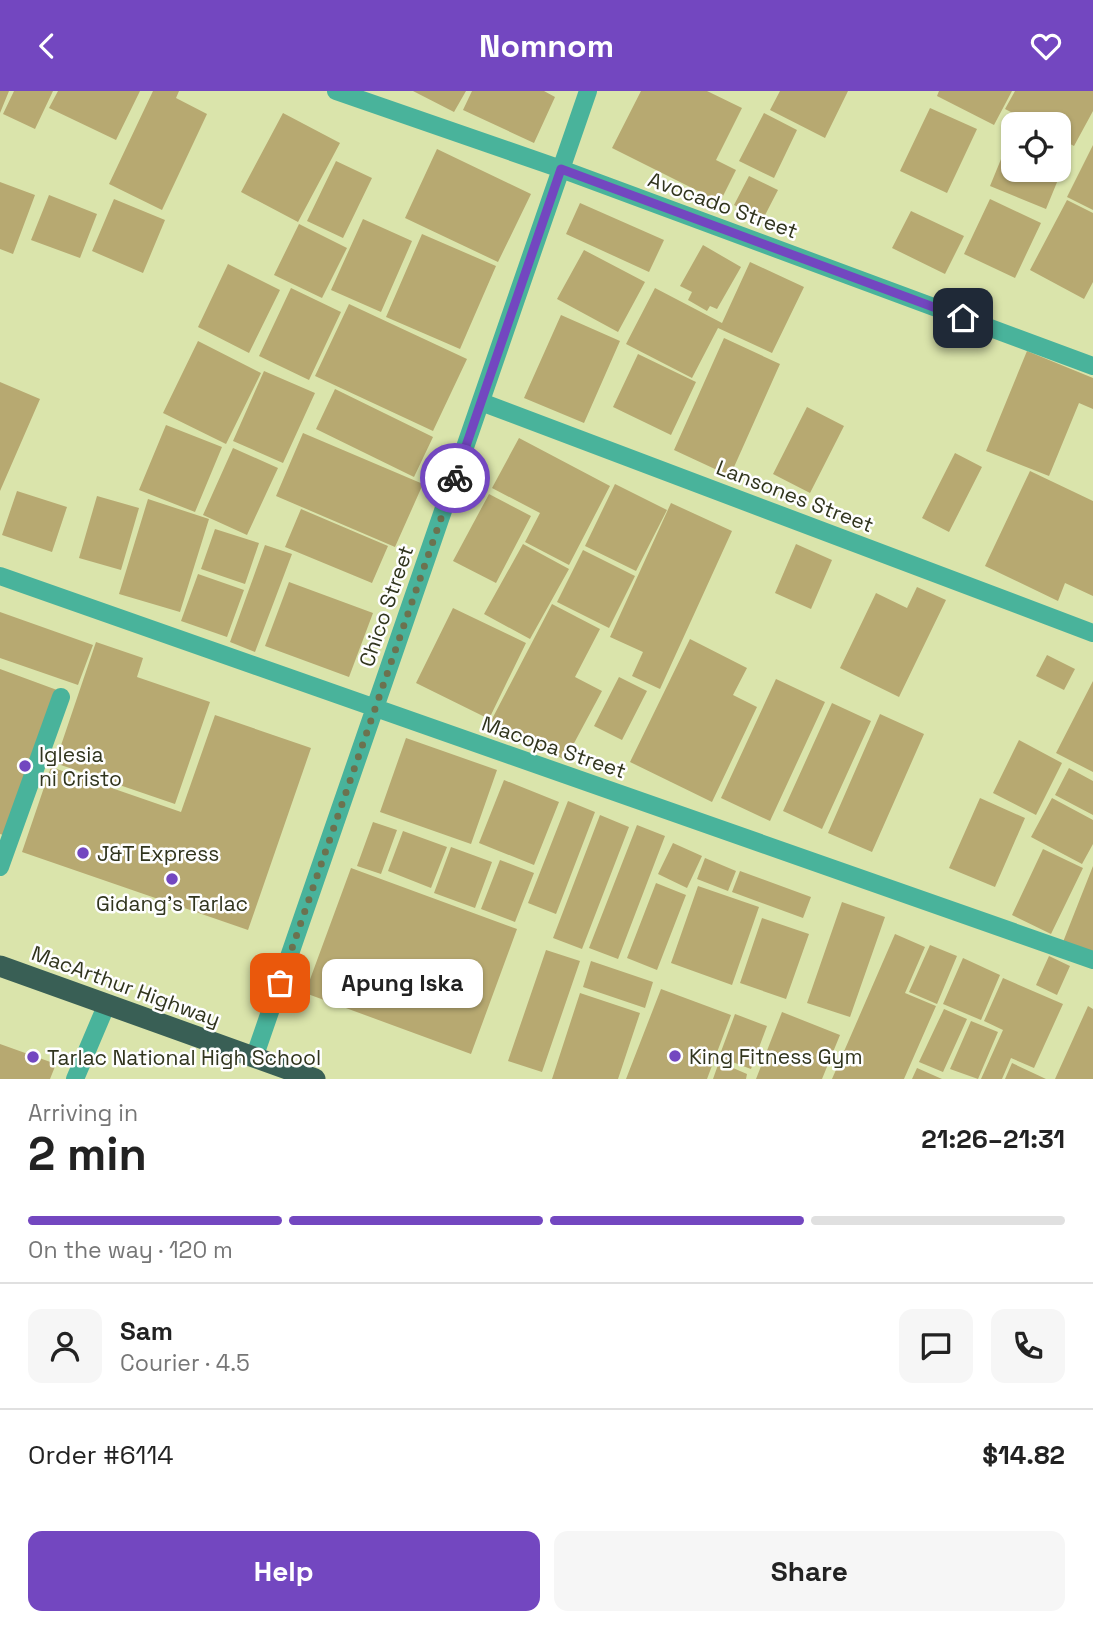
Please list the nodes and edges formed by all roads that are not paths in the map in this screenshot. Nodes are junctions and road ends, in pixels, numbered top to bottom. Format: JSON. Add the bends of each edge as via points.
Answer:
{"nodes":[{"id":1,"x":336,"y":91,"type":"edge"},
{"id":2,"x":588,"y":91,"type":"edge"},
{"id":3,"x":561,"y":169,"type":"junction"},
{"id":4,"x":1093,"y":366,"type":"edge"},
{"id":5,"x":481,"y":402,"type":"junction"},
{"id":6,"x":0,"y":576,"type":"edge"},
{"id":7,"x":1093,"y":633,"type":"edge"},
{"id":8,"x":61,"y":697,"type":"dead end"},
{"id":9,"x":374,"y":709,"type":"junction"},
{"id":10,"x":0,"y":867,"type":"edge"},
{"id":11,"x":1093,"y":960,"type":"edge"},
{"id":12,"x":0,"y":966,"type":"edge"},
{"id":13,"x":106,"y":1006,"type":"junction"},
{"id":14,"x":254,"y":1058,"type":"junction"},
{"id":15,"x":75,"y":1079,"type":"edge"},
{"id":16,"x":315,"y":1079,"type":"edge"}],
"edges":[{"from":1,"to":3,"type":"street","name":"Avocado Street"},
{"from":2,"to":3,"type":"street","name":"Chico Street"},
{"from":3,"to":4,"type":"street","name":"Avocado Street"},
{"from":3,"to":5,"type":"street","name":"Chico Street"},
{"from":5,"to":7,"type":"street","name":"Lansones Street"},
{"from":5,"to":9,"type":"street","name":"Chico Street"},
{"from":6,"to":9,"type":"street","name":"Macopa Street"},
{"from":8,"to":10,"type":"street"},
{"from":9,"to":11,"type":"street","name":"Macopa Street"},
{"from":9,"to":14,"type":"street","name":"Chico Street"},
{"from":12,"to":13,"type":"highway","name":"MacArthur Highway"},
{"from":13,"to":14,"type":"highway","name":"MacArthur Highway"},
{"from":13,"to":15,"type":"street"},
{"from":14,"to":16,"type":"highway","name":"MacArthur Highway"}]}
